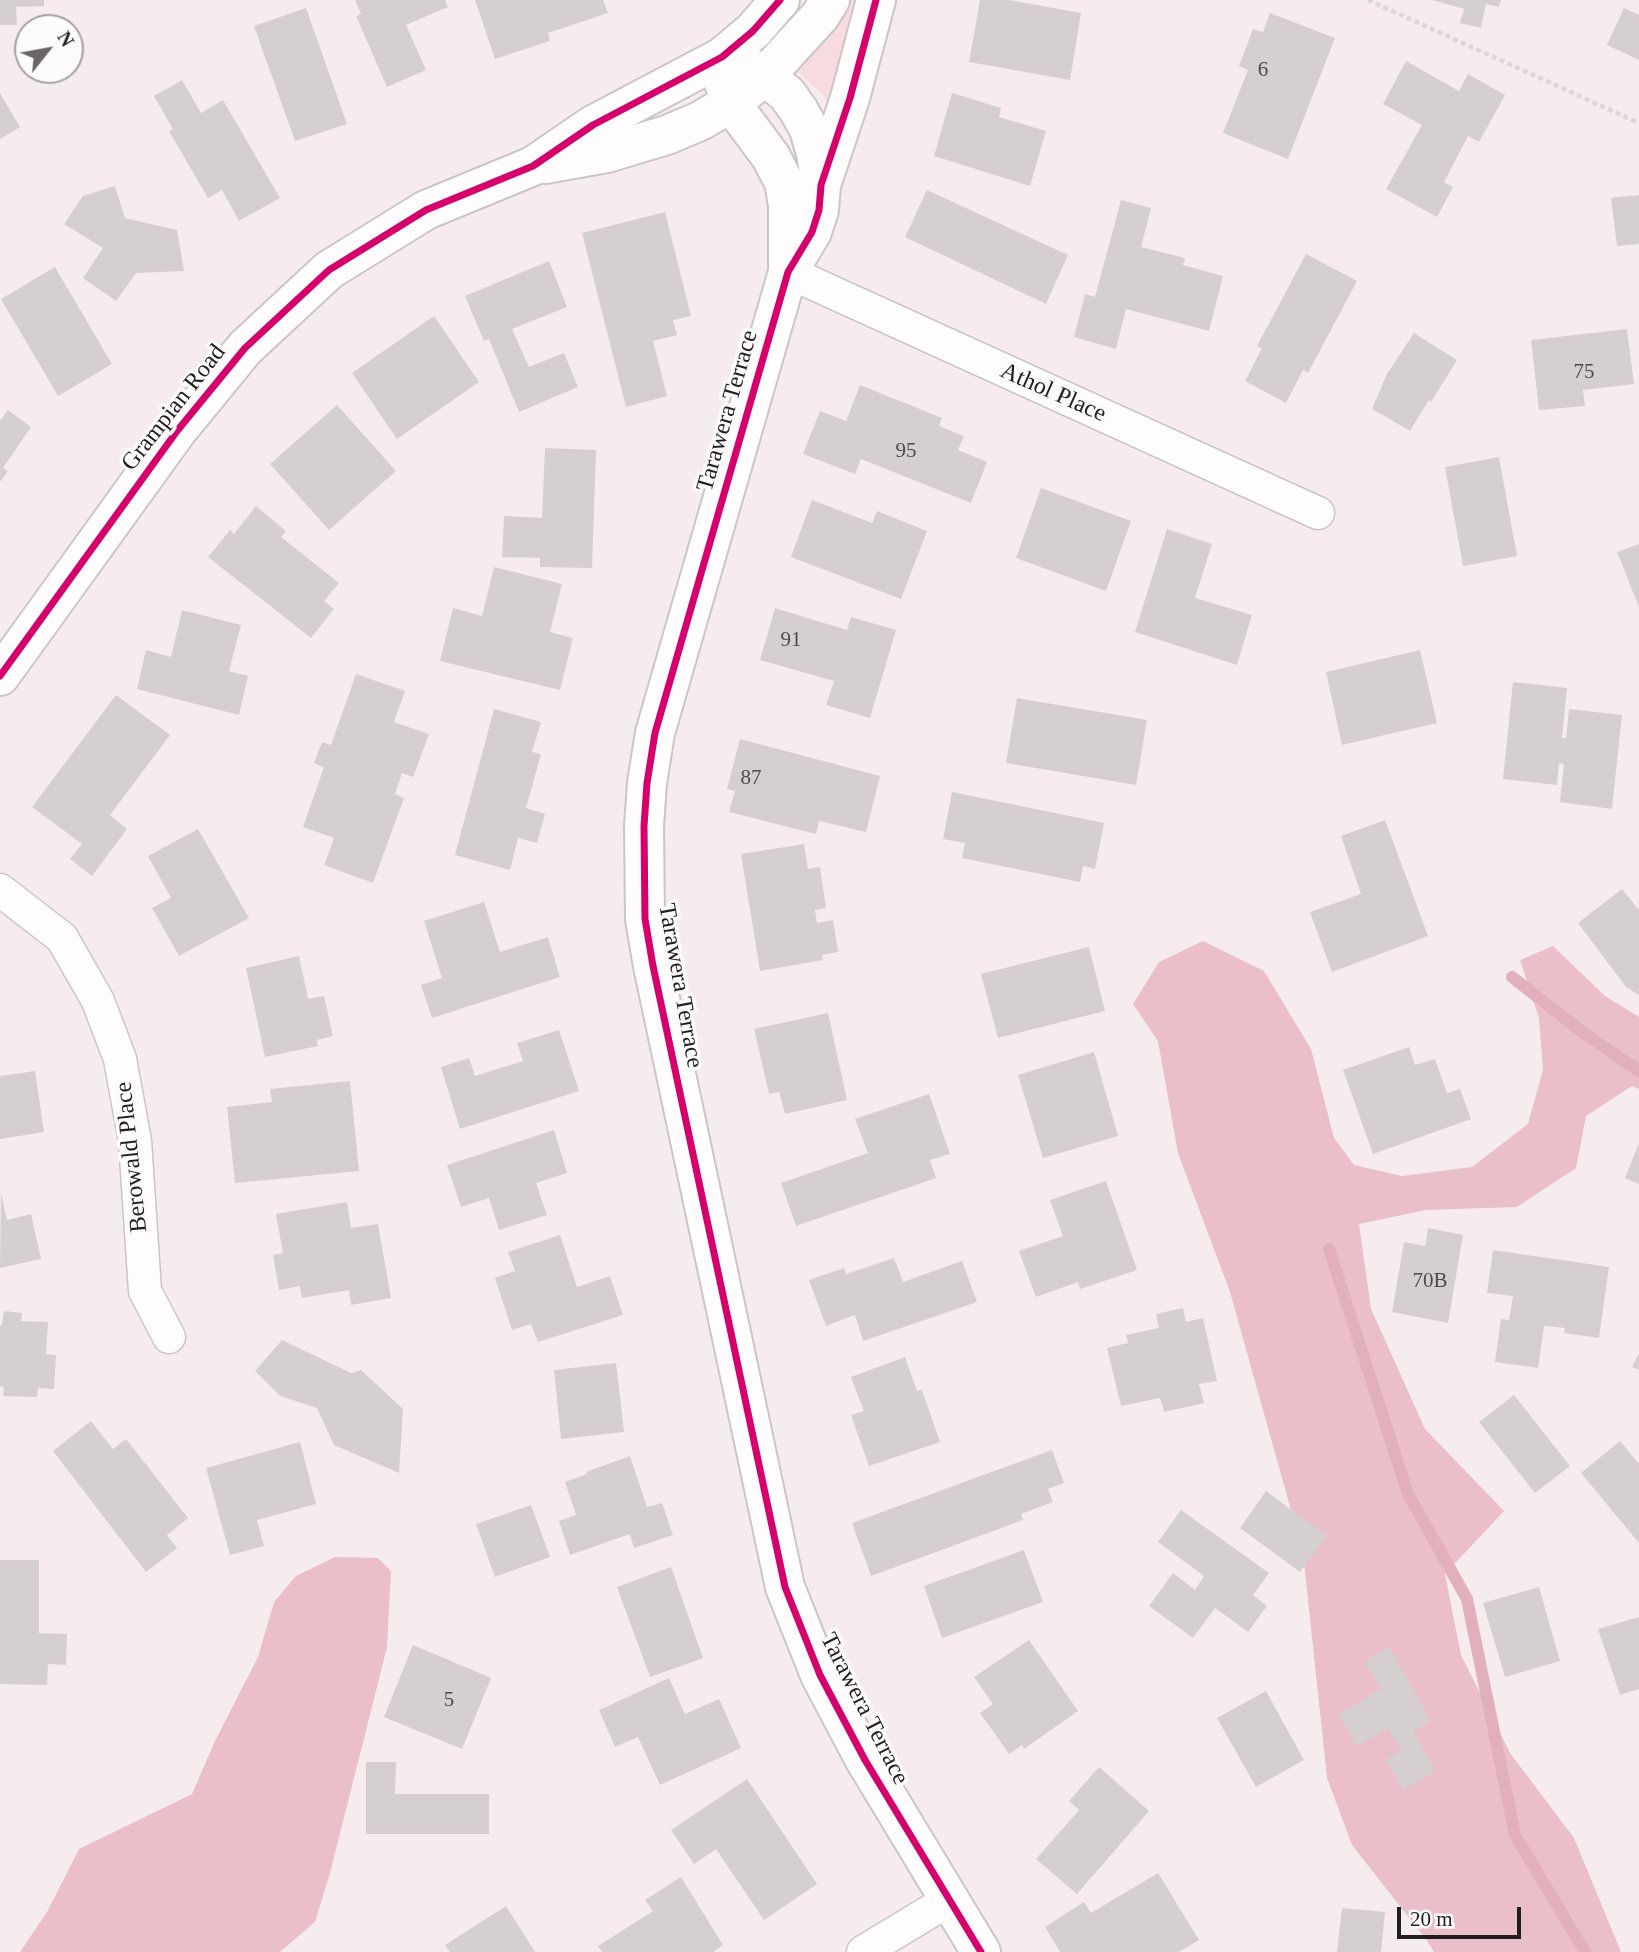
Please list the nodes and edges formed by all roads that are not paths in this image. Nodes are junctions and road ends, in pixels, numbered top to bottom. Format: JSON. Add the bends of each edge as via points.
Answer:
{"nodes":[{"id":1,"x":780,"y":0,"type":"edge"},
{"id":2,"x":830,"y":0,"type":"edge"},
{"id":3,"x":876,"y":0,"type":"edge"},
{"id":4,"x":722,"y":57,"type":"junction"},
{"id":5,"x":765,"y":76,"type":"junction"},
{"id":6,"x":731,"y":103,"type":"junction"},
{"id":7,"x":534,"y":166,"type":"junction"},
{"id":8,"x":821,"y":185,"type":"junction"},
{"id":9,"x":789,"y":272,"type":"junction"},
{"id":10,"x":1318,"y":513,"type":"dead end"},
{"id":11,"x":0,"y":676,"type":"edge"},
{"id":12,"x":0,"y":890,"type":"edge"},
{"id":13,"x":169,"y":1337,"type":"dead end"},
{"id":14,"x":949,"y":1900,"type":"junction"},
{"id":15,"x":863,"y":1952,"type":"edge"},
{"id":16,"x":981,"y":1952,"type":"edge"}],
"edges":[{"from":1,"to":4,"type":"street"},
{"from":2,"to":5,"type":"street","name":"Grampian Road"},
{"from":3,"to":8,"type":"street","name":"Tarawera Terrace"},
{"from":4,"to":5,"type":"street","name":"Tarawera Terrace"},
{"from":4,"to":6,"type":"street","name":"Tarawera Terrace"},
{"from":4,"to":7,"type":"street","name":"Grampian Road","via":[[593,125]]},
{"from":5,"to":6,"type":"street","name":"Grampian Road"},
{"from":5,"to":8,"type":"street","name":"Tarawera Terrace","via":[[787,94],[810,130]]},
{"from":6,"to":7,"type":"street","name":"Grampian Road","via":[[667,135],[607,153]]},
{"from":6,"to":9,"type":"street","name":"Tarawera Terrace","via":[[784,182]]},
{"from":7,"to":11,"type":"street","name":"Grampian Road","via":[[426,210],[329,270],[245,348],[177,431]]},
{"from":8,"to":9,"type":"street","name":"Tarawera Terrace","via":[[812,232]]},
{"from":9,"to":10,"type":"street","name":"Athol Place"},
{"from":9,"to":14,"type":"street","name":"Tarawera Terrace","via":[[655,733],[644,826],[645,919],[785,1587],[820,1675]]},
{"from":12,"to":13,"type":"street","name":"Berowald Place","via":[[62,938],[98,1001],[120,1059],[135,1141],[145,1291]]},
{"from":14,"to":15,"type":"street"},
{"from":14,"to":16,"type":"street","name":"Tarawera Terrace"}]}
